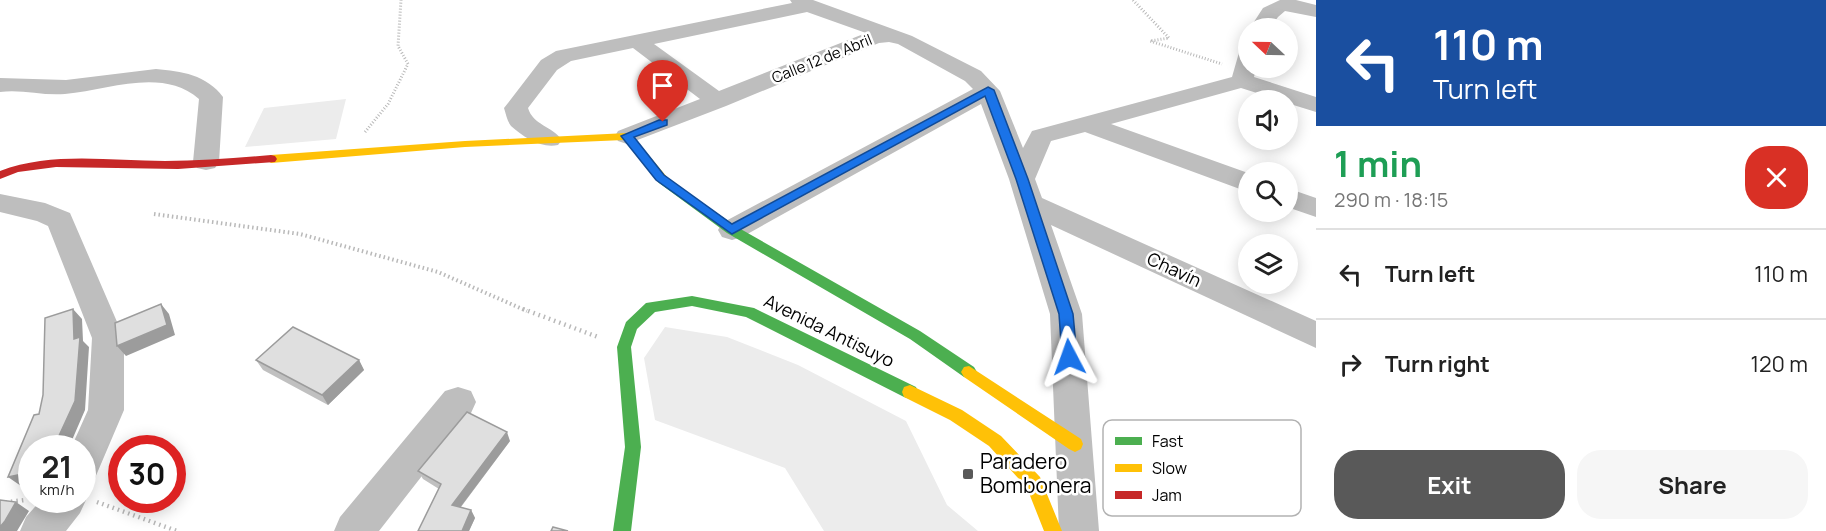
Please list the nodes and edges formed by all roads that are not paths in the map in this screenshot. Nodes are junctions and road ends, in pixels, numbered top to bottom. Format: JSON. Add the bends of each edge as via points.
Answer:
{"nodes":[{"id":1,"x":804,"y":3,"type":"edge"},
{"id":2,"x":1316,"y":11,"type":"edge"},
{"id":3,"x":1264,"y":18,"type":"edge"},
{"id":4,"x":891,"y":35,"type":"junction"},
{"id":5,"x":635,"y":40,"type":"junction"},
{"id":6,"x":1238,"y":71,"type":"edge"},
{"id":7,"x":1262,"y":78,"type":"edge"},
{"id":8,"x":1270,"y":78,"type":"edge"},
{"id":9,"x":0,"y":85,"type":"edge"},
{"id":10,"x":988,"y":90,"type":"junction"},
{"id":11,"x":1316,"y":94,"type":"edge"},
{"id":12,"x":718,"y":101,"type":"junction"},
{"id":13,"x":1316,"y":105,"type":"edge"},
{"id":14,"x":1084,"y":123,"type":"junction"},
{"id":15,"x":627,"y":136,"type":"junction"},
{"id":16,"x":549,"y":140,"type":"junction"},
{"id":17,"x":206,"y":162,"type":"junction"},
{"id":18,"x":0,"y":175,"type":"edge"},
{"id":19,"x":1238,"y":179,"type":"edge"},
{"id":20,"x":1027,"y":192,"type":"junction"},
{"id":21,"x":1298,"y":201,"type":"edge"},
{"id":22,"x":0,"y":203,"type":"edge"},
{"id":23,"x":1316,"y":208,"type":"edge"},
{"id":24,"x":732,"y":230,"type":"junction"},
{"id":25,"x":1316,"y":335,"type":"edge"},
{"id":26,"x":458,"y":402,"type":"dead end"},
{"id":27,"x":95,"y":435,"type":"edge"},
{"id":28,"x":1076,"y":444,"type":"junction"},
{"id":29,"x":63,"y":513,"type":"edge"},
{"id":30,"x":40,"y":531,"type":"edge"},
{"id":31,"x":354,"y":531,"type":"edge"},
{"id":32,"x":622,"y":531,"type":"edge"},
{"id":33,"x":1053,"y":531,"type":"edge"},
{"id":34,"x":1079,"y":531,"type":"edge"}],
"edges":[{"from":1,"to":4,"type":"street"},
{"from":1,"to":5,"type":"street"},
{"from":2,"to":3,"type":"street","via":[[1277,4],[1269,8]]},
{"from":4,"to":10,"type":"street","name":"Calle 12 de Abril","via":[[973,76]]},
{"from":4,"to":12,"type":"street","name":"Calle 12 de Abril","via":[[875,37]]},
{"from":5,"to":12,"type":"street"},
{"from":5,"to":16,"type":"street","via":[[564,56],[549,65],[516,108],[520,121]]},
{"from":6,"to":14,"type":"street"},
{"from":7,"to":13,"type":"street"},
{"from":8,"to":11,"type":"street"},
{"from":9,"to":17,"type":"street","via":[[89,86],[118,78],[171,75],[192,82],[211,97]]},
{"from":10,"to":20,"type":"street"},
{"from":10,"to":24,"type":"street"},
{"from":12,"to":15,"type":"street","name":"Calle 12 de Abril"},
{"from":14,"to":19,"type":"street"},
{"from":14,"to":20,"type":"street","via":[[1041,136]]},
{"from":15,"to":16,"type":"street"},
{"from":15,"to":24,"type":"street","via":[[660,178]]},
{"from":16,"to":17,"type":"street"},
{"from":17,"to":18,"type":"street","via":[[31,166]]},
{"from":20,"to":25,"type":"street","name":"Chavín"},
{"from":20,"to":28,"type":"street","via":[[1066,314]]},
{"from":21,"to":23,"type":"street"},
{"from":22,"to":27,"type":"street","via":[[60,220],[108,338],[106,410]]},
{"from":24,"to":28,"type":"street","via":[[915,335]]},
{"from":26,"to":31,"type":"street"},
{"from":28,"to":34,"type":"street"},
{"from":29,"to":30,"type":"street"},
{"from":32,"to":33,"type":"street","name":"Avenida Antisuyo","via":[[633,447],[624,346],[631,326],[651,307],[692,301],[749,312],[956,415],[995,441],[1034,483]]}]}
